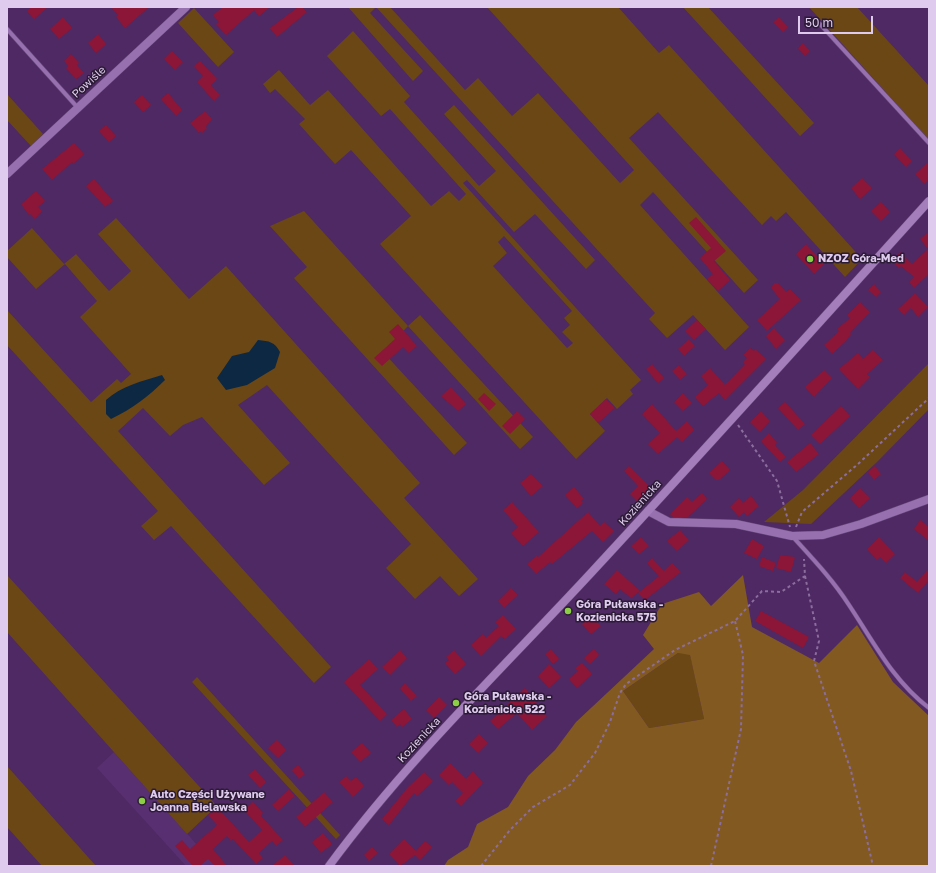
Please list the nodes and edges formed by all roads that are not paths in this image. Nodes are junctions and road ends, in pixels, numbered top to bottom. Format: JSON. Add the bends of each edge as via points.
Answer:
{"nodes":[{"id":1,"x":186,"y":7,"type":"edge"},
{"id":2,"x":820,"y":24,"type":"dead end"},
{"id":3,"x":7,"y":29,"type":"edge"},
{"id":4,"x":78,"y":108,"type":"junction"},
{"id":5,"x":929,"y":143,"type":"edge"},
{"id":6,"x":7,"y":174,"type":"edge"},
{"id":7,"x":929,"y":202,"type":"edge"},
{"id":8,"x":929,"y":499,"type":"edge"},
{"id":9,"x":648,"y":511,"type":"junction"},
{"id":10,"x":792,"y":536,"type":"junction"},
{"id":11,"x":929,"y":708,"type":"edge"},
{"id":12,"x":329,"y":866,"type":"edge"}],
"edges":[{"from":1,"to":4,"type":"street","name":"Powiśle"},
{"from":2,"to":5,"type":"lane"},
{"from":3,"to":4,"type":"lane"},
{"from":4,"to":6,"type":"street","name":"Powiśle"},
{"from":7,"to":9,"type":"main road","name":"Kozienicka"},
{"from":8,"to":10,"type":"street","via":[[823,535]]},
{"from":9,"to":10,"type":"street","via":[[669,522],[736,524]]},
{"from":9,"to":12,"type":"main road","name":"Kozienicka","via":[[399,777]]},
{"from":10,"to":11,"type":"lane","via":[[838,588],[873,645],[895,674]]}]}
